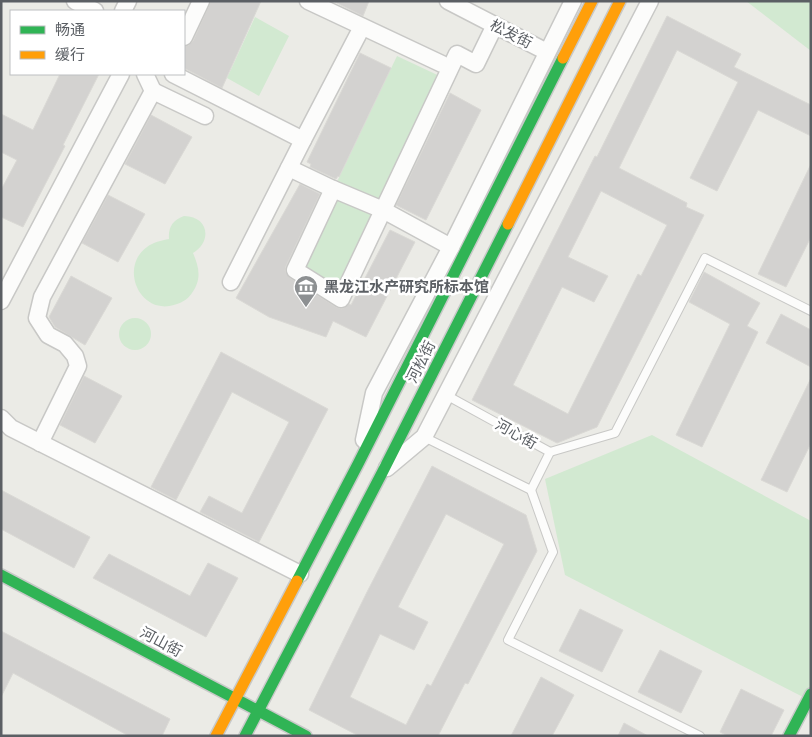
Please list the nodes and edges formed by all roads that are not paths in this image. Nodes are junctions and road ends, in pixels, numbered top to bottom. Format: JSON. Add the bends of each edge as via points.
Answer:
{"nodes":[{"id":1,"x":75,"y":1,"type":"edge"},
{"id":2,"x":201,"y":1,"type":"edge"},
{"id":3,"x":308,"y":1,"type":"edge"},
{"id":4,"x":448,"y":1,"type":"edge"},
{"id":5,"x":573,"y":1,"type":"edge"},
{"id":6,"x":592,"y":1,"type":"edge"},
{"id":7,"x":620,"y":1,"type":"edge"},
{"id":8,"x":650,"y":1,"type":"edge"},
{"id":9,"x":93,"y":10,"type":"edge"},
{"id":10,"x":494,"y":25,"type":"junction"},
{"id":11,"x":362,"y":27,"type":"junction"},
{"id":12,"x":185,"y":35,"type":"edge"},
{"id":13,"x":547,"y":52,"type":"junction"},
{"id":14,"x":442,"y":64,"type":"dead end"},
{"id":15,"x":120,"y":75,"type":"edge"},
{"id":16,"x":145,"y":75,"type":"edge"},
{"id":17,"x":175,"y":75,"type":"edge"},
{"id":18,"x":153,"y":91,"type":"junction"},
{"id":19,"x":205,"y":116,"type":"dead end"},
{"id":20,"x":303,"y":140,"type":"junction"},
{"id":21,"x":289,"y":168,"type":"junction"},
{"id":22,"x":333,"y":189,"type":"junction"},
{"id":23,"x":383,"y":210,"type":"junction"},
{"id":24,"x":451,"y":247,"type":"junction"},
{"id":25,"x":231,"y":282,"type":"dead end"},
{"id":26,"x":1,"y":301,"type":"edge"},
{"id":27,"x":811,"y":311,"type":"edge"},
{"id":28,"x":446,"y":395,"type":"junction"},
{"id":29,"x":1,"y":418,"type":"edge"},
{"id":30,"x":424,"y":437,"type":"junction"},
{"id":31,"x":40,"y":442,"type":"junction"},
{"id":32,"x":550,"y":452,"type":"junction"},
{"id":33,"x":358,"y":464,"type":"junction"},
{"id":34,"x":382,"y":473,"type":"junction"},
{"id":35,"x":531,"y":490,"type":"junction"},
{"id":36,"x":300,"y":574,"type":"junction"},
{"id":37,"x":1,"y":575,"type":"edge"},
{"id":38,"x":811,"y":694,"type":"edge"},
{"id":39,"x":236,"y":698,"type":"junction"},
{"id":40,"x":258,"y":711,"type":"junction"},
{"id":41,"x":216,"y":736,"type":"edge"},
{"id":42,"x":245,"y":736,"type":"edge"},
{"id":43,"x":306,"y":736,"type":"edge"},
{"id":44,"x":700,"y":736,"type":"edge"},
{"id":45,"x":789,"y":736,"type":"edge"}],
"edges":[{"from":1,"to":9,"type":"street"},
{"from":2,"to":12,"type":"street"},
{"from":3,"to":11,"type":"street"},
{"from":4,"to":10,"type":"street","name":"松发街"},
{"from":5,"to":13,"type":"street"},
{"from":6,"to":33,"type":"main road"},
{"from":7,"to":34,"type":"main road","name":"河松街"},
{"from":8,"to":28,"type":"street"},
{"from":10,"to":13,"type":"street","name":"松发街"},
{"from":10,"to":23,"type":"street","via":[[476,64],[457,54]]},
{"from":11,"to":14,"type":"street"},
{"from":11,"to":20,"type":"street"},
{"from":13,"to":24,"type":"street"},
{"from":15,"to":26,"type":"street"},
{"from":16,"to":18,"type":"street"},
{"from":17,"to":20,"type":"street"},
{"from":18,"to":19,"type":"street"},
{"from":18,"to":31,"type":"street","via":[[42,298],[37,318],[48,336],[65,344],[75,356],[78,366]]},
{"from":20,"to":21,"type":"street"},
{"from":21,"to":22,"type":"street"},
{"from":21,"to":25,"type":"street"},
{"from":22,"to":23,"type":"street"},
{"from":22,"to":23,"type":"street","via":[[295,270],[341,299]]},
{"from":23,"to":24,"type":"street"},
{"from":24,"to":33,"type":"street","via":[[374,392]]},
{"from":27,"to":32,"type":"lane","via":[[705,258],[615,433]]},
{"from":28,"to":30,"type":"street"},
{"from":28,"to":32,"type":"lane","name":"河心街"},
{"from":29,"to":31,"type":"street","via":[[11,428]]},
{"from":30,"to":34,"type":"street"},
{"from":30,"to":35,"type":"lane"},
{"from":31,"to":36,"type":"street"},
{"from":32,"to":35,"type":"lane","name":"河心街"},
{"from":33,"to":36,"type":"main road"},
{"from":34,"to":40,"type":"main road","name":"河松街"},
{"from":35,"to":44,"type":"lane","via":[[553,552],[508,640]]},
{"from":36,"to":39,"type":"main road"},
{"from":37,"to":39,"type":"main road","name":"河山街"},
{"from":38,"to":45,"type":"main road"},
{"from":39,"to":40,"type":"main road","name":"河山街"},
{"from":39,"to":41,"type":"main road"},
{"from":40,"to":42,"type":"main road","name":"河松街"},
{"from":40,"to":43,"type":"main road","name":"河山街"}]}
